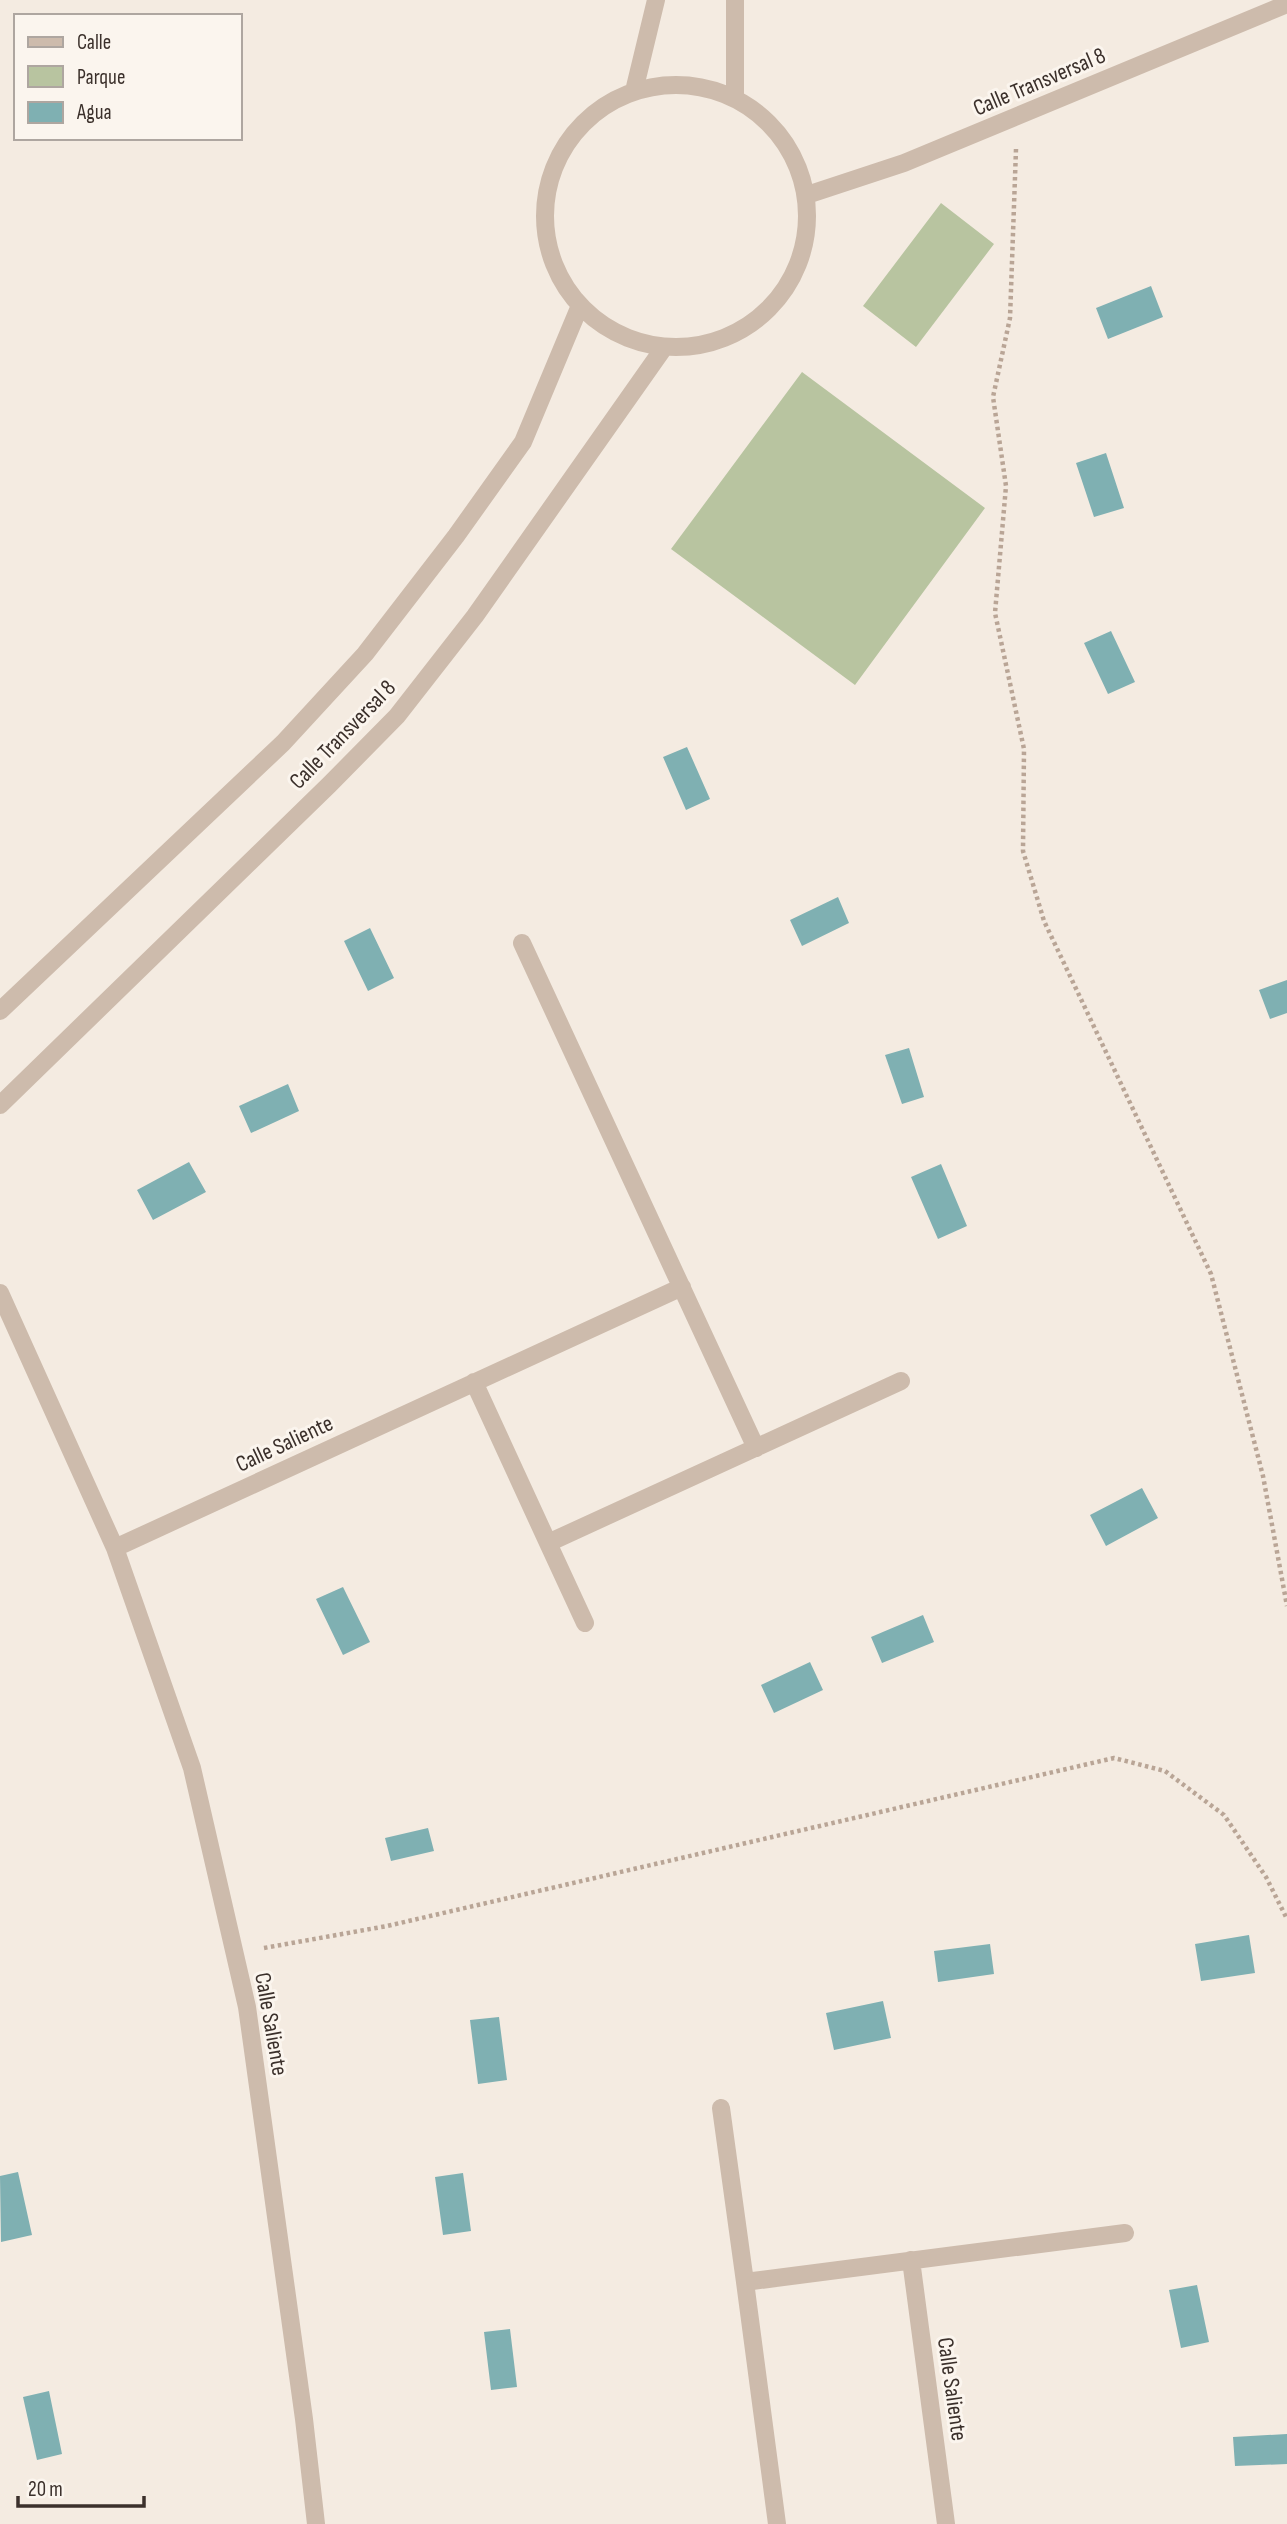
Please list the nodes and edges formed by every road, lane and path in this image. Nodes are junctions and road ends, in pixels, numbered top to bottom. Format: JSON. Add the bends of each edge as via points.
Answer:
{"nodes":[{"id":1,"x":656,"y":0,"type":"edge"},
{"id":2,"x":735,"y":0,"type":"edge"},
{"id":3,"x":1287,"y":5,"type":"edge"},
{"id":4,"x":634,"y":91,"type":"junction"},
{"id":5,"x":735,"y":99,"type":"junction"},
{"id":6,"x":1017,"y":116,"type":"junction"},
{"id":7,"x":807,"y":195,"type":"junction"},
{"id":8,"x":579,"y":307,"type":"junction"},
{"id":9,"x":663,"y":349,"type":"junction"},
{"id":10,"x":522,"y":943,"type":"dead end"},
{"id":11,"x":0,"y":1011,"type":"edge"},
{"id":12,"x":0,"y":1105,"type":"edge"},
{"id":13,"x":682,"y":1287,"type":"junction"},
{"id":14,"x":0,"y":1293,"type":"edge"},
{"id":15,"x":901,"y":1381,"type":"dead end"},
{"id":16,"x":474,"y":1382,"type":"junction"},
{"id":17,"x":756,"y":1448,"type":"junction"},
{"id":18,"x":548,"y":1543,"type":"junction"},
{"id":19,"x":115,"y":1548,"type":"junction"},
{"id":20,"x":1287,"y":1606,"type":"edge"},
{"id":21,"x":585,"y":1623,"type":"dead end"},
{"id":22,"x":1287,"y":1919,"type":"edge"},
{"id":23,"x":235,"y":1953,"type":"junction"},
{"id":24,"x":721,"y":2108,"type":"dead end"},
{"id":25,"x":1125,"y":2233,"type":"dead end"},
{"id":26,"x":911,"y":2260,"type":"junction"},
{"id":27,"x":745,"y":2282,"type":"junction"},
{"id":28,"x":316,"y":2524,"type":"edge"},
{"id":29,"x":777,"y":2524,"type":"edge"},
{"id":30,"x":946,"y":2524,"type":"edge"}],
"edges":[{"from":1,"to":4,"type":"street"},
{"from":2,"to":5,"type":"street"},
{"from":3,"to":6,"type":"street","name":"Calle Transversal 8"},
{"from":4,"to":5,"type":"street","via":[[668,84],[703,87]]},
{"from":4,"to":8,"type":"street","via":[[588,117],[556,159],[543,210],[551,262]]},
{"from":5,"to":7,"type":"street","via":[[769,122],[794,156]]},
{"from":6,"to":7,"type":"street","name":"Calle Transversal 8","via":[[904,163]]},
{"from":6,"to":20,"type":"path","via":[[1010,318],[993,397],[1006,486],[995,613],[1024,749],[1023,851],[1044,921],[1211,1274],[1263,1476]]},
{"from":7,"to":9,"type":"street","via":[[803,256],[773,308],[723,342]]},
{"from":8,"to":9,"type":"street","via":[[617,336]]},
{"from":8,"to":11,"type":"street","name":"Calle Transversal 8","via":[[523,442],[365,654],[283,743]]},
{"from":9,"to":12,"type":"street","name":"Calle Transversal 8","via":[[475,616],[397,716]]},
{"from":10,"to":13,"type":"street"},
{"from":13,"to":16,"type":"street","name":"Calle Saliente"},
{"from":13,"to":17,"type":"street"},
{"from":14,"to":19,"type":"street","name":"Calle Saliente"},
{"from":15,"to":17,"type":"street"},
{"from":16,"to":18,"type":"street"},
{"from":16,"to":19,"type":"street","name":"Calle Saliente"},
{"from":17,"to":18,"type":"street"},
{"from":18,"to":21,"type":"street"},
{"from":19,"to":23,"type":"street","name":"Calle Saliente","via":[[192,1769]]},
{"from":22,"to":23,"type":"path","via":[[1266,1877],[1224,1815],[1165,1771],[1114,1758],[387,1926]]},
{"from":23,"to":28,"type":"street","name":"Calle Saliente","via":[[247,2007]]},
{"from":24,"to":27,"type":"street"},
{"from":25,"to":26,"type":"street"},
{"from":26,"to":27,"type":"street"},
{"from":26,"to":30,"type":"street","name":"Calle Saliente"},
{"from":27,"to":29,"type":"street"}]}
